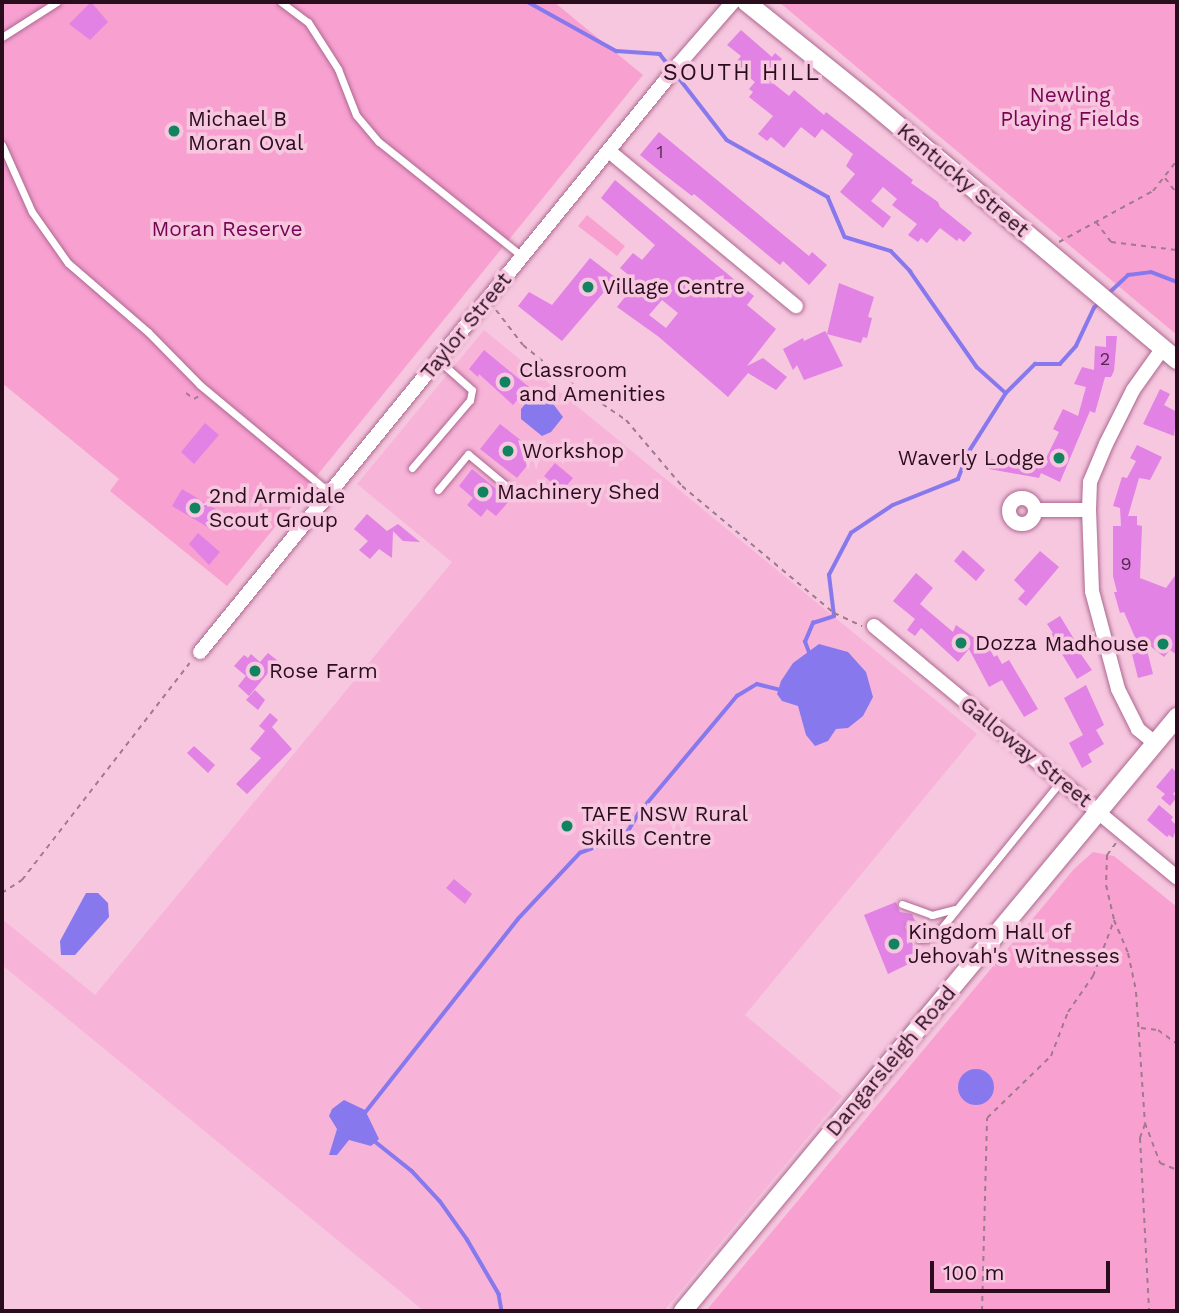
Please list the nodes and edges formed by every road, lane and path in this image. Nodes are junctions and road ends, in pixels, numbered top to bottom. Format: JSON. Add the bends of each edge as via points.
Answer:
{"nodes":[{"id":1,"x":57,"y":2,"type":"edge"},
{"id":2,"x":281,"y":2,"type":"edge"},
{"id":3,"x":733,"y":2,"type":"edge"},
{"id":4,"x":746,"y":2,"type":"edge"},
{"id":5,"x":2,"y":37,"type":"edge"},
{"id":6,"x":2,"y":145,"type":"edge"},
{"id":7,"x":609,"y":151,"type":"junction"},
{"id":8,"x":1177,"y":160,"type":"edge"},
{"id":9,"x":1164,"y":177,"type":"junction"},
{"id":10,"x":1177,"y":194,"type":"edge"},
{"id":11,"x":1096,"y":222,"type":"junction"},
{"id":12,"x":1056,"y":243,"type":"dead end"},
{"id":13,"x":1177,"y":250,"type":"edge"},
{"id":14,"x":523,"y":257,"type":"junction"},
{"id":15,"x":491,"y":304,"type":"dead end"},
{"id":16,"x":796,"y":306,"type":"dead end"},
{"id":17,"x":1163,"y":348,"type":"junction"},
{"id":18,"x":438,"y":360,"type":"junction"},
{"id":19,"x":1177,"y":360,"type":"edge"},
{"id":20,"x":412,"y":468,"type":"dead end"},
{"id":21,"x":509,"y":488,"type":"dead end"},
{"id":22,"x":439,"y":490,"type":"dead end"},
{"id":23,"x":330,"y":493,"type":"junction"},
{"id":24,"x":1035,"y":510,"type":"dead end"},
{"id":25,"x":1088,"y":510,"type":"junction"},
{"id":26,"x":874,"y":626,"type":"joint"},
{"id":27,"x":200,"y":652,"type":"joint"},
{"id":28,"x":1177,"y":717,"type":"edge"},
{"id":29,"x":1155,"y":743,"type":"junction"},
{"id":30,"x":1061,"y":781,"type":"junction"},
{"id":31,"x":1098,"y":811,"type":"junction"},
{"id":32,"x":1117,"y":842,"type":"dead end"},
{"id":33,"x":1177,"y":878,"type":"edge"},
{"id":34,"x":2,"y":893,"type":"edge"},
{"id":35,"x":903,"y":904,"type":"dead end"},
{"id":36,"x":958,"y":907,"type":"junction"},
{"id":37,"x":1114,"y":920,"type":"junction"},
{"id":38,"x":911,"y":926,"type":"dead end"},
{"id":39,"x":1140,"y":1028,"type":"junction"},
{"id":40,"x":1177,"y":1044,"type":"edge"},
{"id":41,"x":1145,"y":1123,"type":"junction"},
{"id":42,"x":1177,"y":1170,"type":"edge"},
{"id":43,"x":683,"y":1311,"type":"edge"},
{"id":44,"x":982,"y":1311,"type":"edge"},
{"id":45,"x":1149,"y":1311,"type":"edge"}],
"edges":[{"from":1,"to":5,"type":"lane"},
{"from":2,"to":14,"type":"lane","via":[[308,22],[338,69],[356,115],[379,142]]},
{"from":3,"to":7,"type":"street","name":"Taylor Street"},
{"from":4,"to":17,"type":"street","name":"Kentucky Street"},
{"from":6,"to":23,"type":"lane","via":[[32,212],[68,264],[148,332],[200,385]]},
{"from":7,"to":14,"type":"street","name":"Taylor Street"},
{"from":7,"to":16,"type":"street"},
{"from":8,"to":9,"type":"path"},
{"from":9,"to":10,"type":"path"},
{"from":9,"to":11,"type":"path","via":[[1153,191]]},
{"from":11,"to":12,"type":"path"},
{"from":11,"to":13,"type":"path","via":[[1111,242]]},
{"from":14,"to":18,"type":"street","name":"Taylor Street"},
{"from":15,"to":26,"type":"path","via":[[523,345],[626,419],[682,486],[738,534],[834,613],[862,626]]},
{"from":17,"to":19,"type":"street","name":"Kentucky Street"},
{"from":17,"to":25,"type":"street","via":[[1133,390],[1105,444],[1090,482]]},
{"from":18,"to":20,"type":"lane","via":[[472,390],[470,400]]},
{"from":18,"to":23,"type":"street","name":"Taylor Street"},
{"from":21,"to":22,"type":"lane","via":[[468,454]]},
{"from":23,"to":27,"type":"street","name":"Taylor Street"},
{"from":24,"to":25,"type":"street"},
{"from":25,"to":29,"type":"street","via":[[1092,591],[1118,689],[1138,729]]},
{"from":26,"to":30,"type":"street","name":"Galloway Street"},
{"from":27,"to":34,"type":"path","via":[[22,880]]},
{"from":28,"to":29,"type":"street","name":"Dangarsleigh Road"},
{"from":29,"to":31,"type":"street","name":"Dangarsleigh Road"},
{"from":30,"to":31,"type":"street","name":"Galloway Street"},
{"from":30,"to":36,"type":"lane"},
{"from":31,"to":33,"type":"street","name":"Galloway Street"},
{"from":31,"to":43,"type":"street","name":"Dangarsleigh Road"},
{"from":32,"to":37,"type":"path","via":[[1107,855],[1106,885]]},
{"from":35,"to":36,"type":"lane","via":[[932,915]]},
{"from":36,"to":38,"type":"lane","via":[[931,938],[919,939]]},
{"from":37,"to":39,"type":"path","via":[[1128,953]]},
{"from":37,"to":44,"type":"path","via":[[1093,976],[1069,1012],[1051,1056],[987,1118]]},
{"from":39,"to":40,"type":"path","via":[[1158,1030]]},
{"from":39,"to":41,"type":"path"},
{"from":41,"to":42,"type":"path","via":[[1160,1163]]},
{"from":41,"to":45,"type":"path","via":[[1140,1138]]}]}
